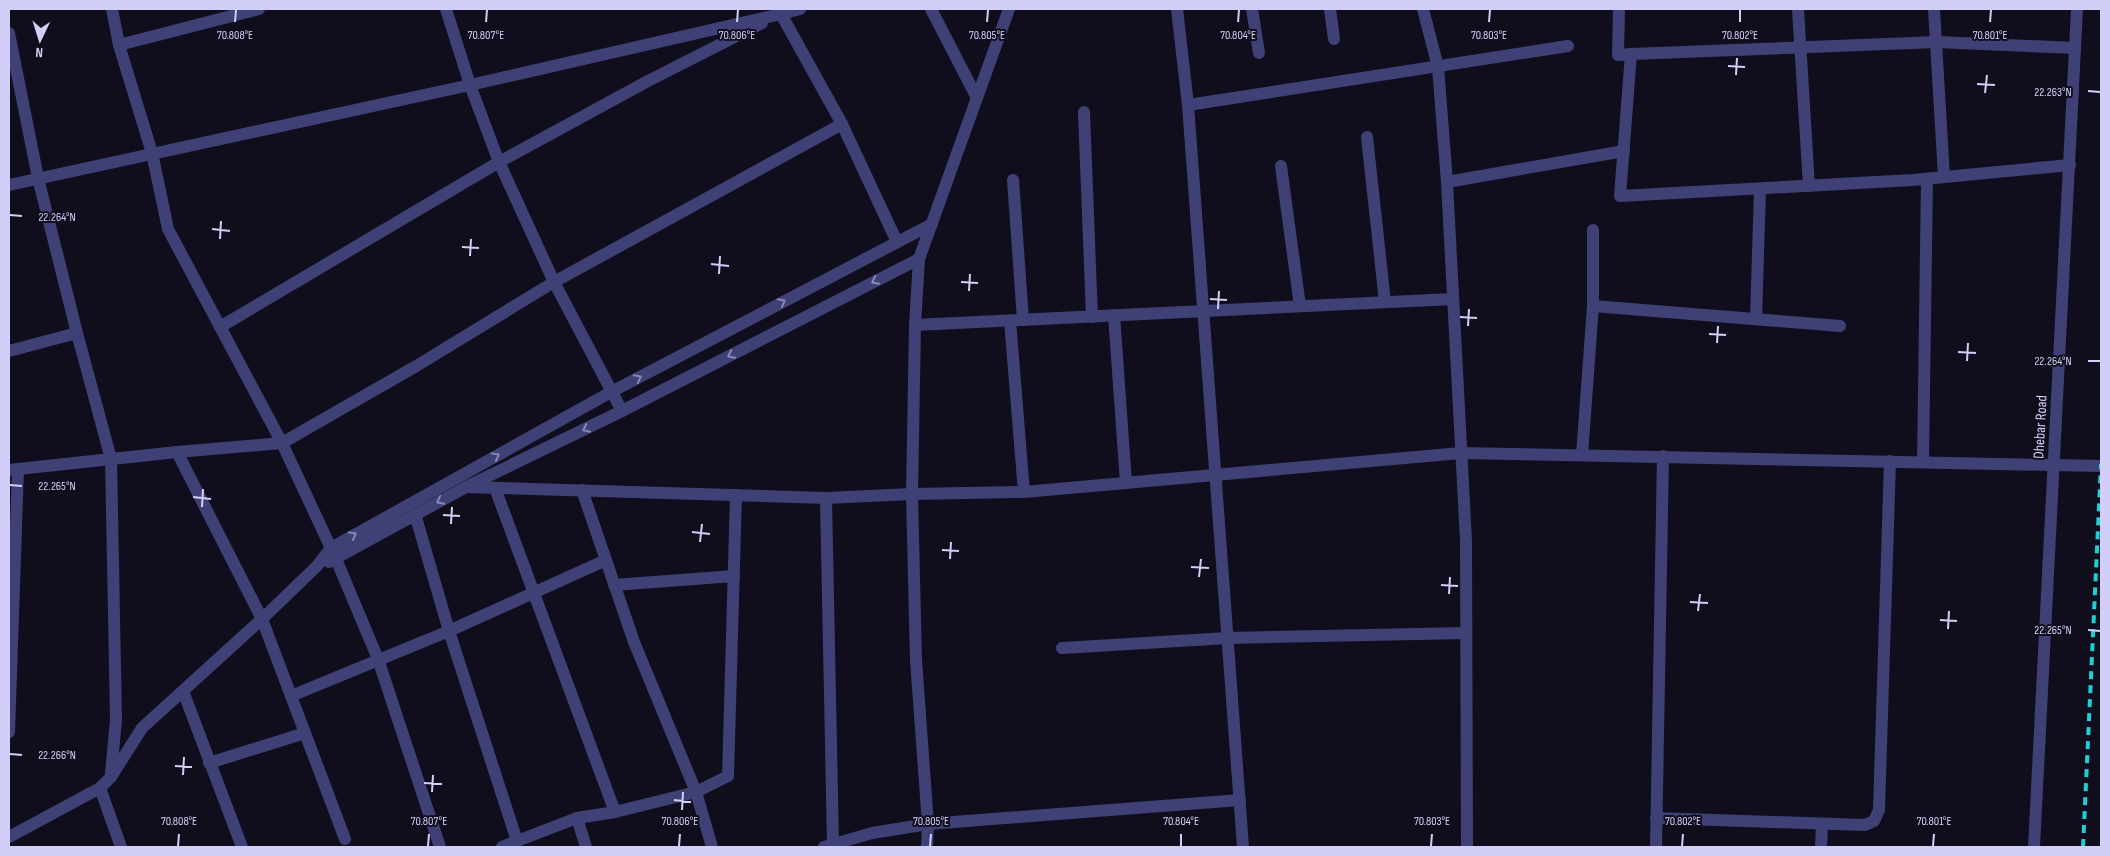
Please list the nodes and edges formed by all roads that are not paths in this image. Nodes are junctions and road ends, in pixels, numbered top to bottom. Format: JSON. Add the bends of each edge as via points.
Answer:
{"nodes":[{"id":1,"x":112,"y":9,"type":"edge"},
{"id":2,"x":259,"y":9,"type":"edge"},
{"id":3,"x":446,"y":9,"type":"edge"},
{"id":4,"x":800,"y":9,"type":"edge"},
{"id":5,"x":932,"y":9,"type":"edge"},
{"id":6,"x":1009,"y":9,"type":"edge"},
{"id":7,"x":1177,"y":9,"type":"edge"},
{"id":8,"x":1252,"y":9,"type":"edge"},
{"id":9,"x":1330,"y":9,"type":"edge"},
{"id":10,"x":1423,"y":9,"type":"edge"},
{"id":11,"x":1619,"y":9,"type":"edge"},
{"id":12,"x":1798,"y":9,"type":"edge"},
{"id":13,"x":1934,"y":9,"type":"edge"},
{"id":14,"x":2077,"y":9,"type":"edge"},
{"id":15,"x":780,"y":11,"type":"edge"},
{"id":16,"x":9,"y":33,"type":"edge"},
{"id":17,"x":1334,"y":39,"type":"dead end"},
{"id":18,"x":1936,"y":42,"type":"junction"},
{"id":19,"x":119,"y":45,"type":"junction"},
{"id":20,"x":1568,"y":46,"type":"dead end"},
{"id":21,"x":1802,"y":47,"type":"junction"},
{"id":22,"x":2075,"y":48,"type":"junction"},
{"id":23,"x":1259,"y":53,"type":"dead end"},
{"id":24,"x":1631,"y":54,"type":"junction"},
{"id":25,"x":1438,"y":67,"type":"junction"},
{"id":26,"x":470,"y":85,"type":"junction"},
{"id":27,"x":977,"y":98,"type":"junction"},
{"id":28,"x":1188,"y":105,"type":"junction"},
{"id":29,"x":1084,"y":112,"type":"dead end"},
{"id":30,"x":842,"y":124,"type":"junction"},
{"id":31,"x":1367,"y":137,"type":"dead end"},
{"id":32,"x":1624,"y":151,"type":"junction"},
{"id":33,"x":152,"y":153,"type":"junction"},
{"id":34,"x":499,"y":162,"type":"junction"},
{"id":35,"x":2070,"y":165,"type":"junction"},
{"id":36,"x":1281,"y":166,"type":"dead end"},
{"id":37,"x":1944,"y":177,"type":"junction"},
{"id":38,"x":38,"y":178,"type":"junction"},
{"id":39,"x":1927,"y":179,"type":"junction"},
{"id":40,"x":1013,"y":180,"type":"dead end"},
{"id":41,"x":1447,"y":182,"type":"junction"},
{"id":42,"x":9,"y":185,"type":"edge"},
{"id":43,"x":1809,"y":186,"type":"junction"},
{"id":44,"x":1760,"y":189,"type":"junction"},
{"id":45,"x":932,"y":224,"type":"junction"},
{"id":46,"x":1593,"y":230,"type":"dead end"},
{"id":47,"x":897,"y":242,"type":"junction"},
{"id":48,"x":919,"y":259,"type":"junction"},
{"id":49,"x":554,"y":282,"type":"junction"},
{"id":50,"x":1454,"y":299,"type":"junction"},
{"id":51,"x":1385,"y":302,"type":"junction"},
{"id":52,"x":1300,"y":306,"type":"junction"},
{"id":53,"x":1593,"y":306,"type":"junction"},
{"id":54,"x":1204,"y":311,"type":"junction"},
{"id":55,"x":1114,"y":315,"type":"junction"},
{"id":56,"x":1092,"y":317,"type":"junction"},
{"id":57,"x":1756,"y":319,"type":"junction"},
{"id":58,"x":1010,"y":320,"type":"junction"},
{"id":59,"x":1023,"y":320,"type":"junction"},
{"id":60,"x":915,"y":325,"type":"junction"},
{"id":61,"x":1840,"y":326,"type":"dead end"},
{"id":62,"x":220,"y":327,"type":"junction"},
{"id":63,"x":77,"y":333,"type":"junction"},
{"id":64,"x":9,"y":351,"type":"edge"},
{"id":65,"x":611,"y":392,"type":"junction"},
{"id":66,"x":622,"y":411,"type":"junction"},
{"id":67,"x":282,"y":443,"type":"junction"},
{"id":68,"x":177,"y":452,"type":"junction"},
{"id":69,"x":1462,"y":453,"type":"junction"},
{"id":70,"x":1582,"y":455,"type":"junction"},
{"id":71,"x":1663,"y":456,"type":"junction"},
{"id":72,"x":111,"y":459,"type":"junction"},
{"id":73,"x":1890,"y":461,"type":"junction"},
{"id":74,"x":1923,"y":462,"type":"junction"},
{"id":75,"x":2055,"y":464,"type":"junction"},
{"id":76,"x":2101,"y":466,"type":"edge"},
{"id":77,"x":14,"y":470,"type":"edge"},
{"id":78,"x":1217,"y":475,"type":"junction"},
{"id":79,"x":1126,"y":483,"type":"junction"},
{"id":80,"x":466,"y":487,"type":"junction"},
{"id":81,"x":495,"y":488,"type":"junction"},
{"id":82,"x":582,"y":490,"type":"junction"},
{"id":83,"x":1024,"y":492,"type":"junction"},
{"id":84,"x":912,"y":494,"type":"junction"},
{"id":85,"x":736,"y":495,"type":"junction"},
{"id":86,"x":826,"y":498,"type":"junction"},
{"id":87,"x":415,"y":514,"type":"junction"},
{"id":88,"x":333,"y":554,"type":"junction"},
{"id":89,"x":606,"y":560,"type":"junction"},
{"id":90,"x":734,"y":576,"type":"junction"},
{"id":91,"x":614,"y":585,"type":"junction"},
{"id":92,"x":534,"y":594,"type":"junction"},
{"id":93,"x":262,"y":619,"type":"junction"},
{"id":94,"x":448,"y":631,"type":"junction"},
{"id":95,"x":1466,"y":633,"type":"junction"},
{"id":96,"x":1228,"y":638,"type":"junction"},
{"id":97,"x":1062,"y":648,"type":"dead end"},
{"id":98,"x":378,"y":659,"type":"junction"},
{"id":99,"x":183,"y":691,"type":"junction"},
{"id":100,"x":291,"y":696,"type":"junction"},
{"id":101,"x":9,"y":732,"type":"edge"},
{"id":102,"x":305,"y":733,"type":"junction"},
{"id":103,"x":209,"y":763,"type":"junction"},
{"id":104,"x":111,"y":777,"type":"junction"},
{"id":105,"x":100,"y":788,"type":"junction"},
{"id":106,"x":696,"y":792,"type":"junction"},
{"id":107,"x":1240,"y":800,"type":"junction"},
{"id":108,"x":615,"y":812,"type":"junction"},
{"id":109,"x":577,"y":818,"type":"junction"},
{"id":110,"x":1656,"y":818,"type":"junction"},
{"id":111,"x":928,"y":824,"type":"junction"},
{"id":112,"x":1822,"y":824,"type":"junction"},
{"id":113,"x":9,"y":837,"type":"edge"},
{"id":114,"x":345,"y":839,"type":"dead end"},
{"id":115,"x":517,"y":841,"type":"junction"},
{"id":116,"x":828,"y":846,"type":"edge"},
{"id":117,"x":121,"y":847,"type":"edge"},
{"id":118,"x":242,"y":847,"type":"edge"},
{"id":119,"x":440,"y":847,"type":"edge"},
{"id":120,"x":502,"y":847,"type":"edge"},
{"id":121,"x":586,"y":847,"type":"edge"},
{"id":122,"x":712,"y":847,"type":"edge"},
{"id":123,"x":926,"y":847,"type":"edge"},
{"id":124,"x":1243,"y":847,"type":"edge"},
{"id":125,"x":1467,"y":847,"type":"edge"},
{"id":126,"x":1656,"y":847,"type":"edge"},
{"id":127,"x":1821,"y":847,"type":"edge"},
{"id":128,"x":2034,"y":847,"type":"edge"}],
"edges":[{"from":1,"to":19,"type":"street"},
{"from":2,"to":19,"type":"street"},
{"from":3,"to":26,"type":"street"},
{"from":4,"to":15,"type":"street"},
{"from":5,"to":27,"type":"street"},
{"from":6,"to":27,"type":"street"},
{"from":7,"to":28,"type":"street"},
{"from":8,"to":23,"type":"street"},
{"from":9,"to":17,"type":"street"},
{"from":10,"to":25,"type":"street"},
{"from":11,"to":24,"type":"street","via":[[1618,55]]},
{"from":12,"to":21,"type":"street"},
{"from":13,"to":18,"type":"street"},
{"from":14,"to":22,"type":"street","name":"Dhebar Road"},
{"from":15,"to":26,"type":"street"},
{"from":15,"to":30,"type":"street"},
{"from":15,"to":34,"type":"street"},
{"from":16,"to":38,"type":"street"},
{"from":18,"to":21,"type":"street"},
{"from":18,"to":22,"type":"street"},
{"from":18,"to":37,"type":"street"},
{"from":19,"to":33,"type":"street"},
{"from":20,"to":25,"type":"street"},
{"from":21,"to":24,"type":"street"},
{"from":21,"to":43,"type":"street"},
{"from":22,"to":35,"type":"street","name":"Dhebar Road"},
{"from":24,"to":32,"type":"street"},
{"from":25,"to":28,"type":"street"},
{"from":25,"to":41,"type":"street"},
{"from":26,"to":33,"type":"street"},
{"from":26,"to":34,"type":"street"},
{"from":27,"to":45,"type":"street"},
{"from":28,"to":54,"type":"street"},
{"from":29,"to":56,"type":"street"},
{"from":30,"to":47,"type":"street"},
{"from":30,"to":49,"type":"street"},
{"from":31,"to":51,"type":"street"},
{"from":32,"to":41,"type":"street"},
{"from":32,"to":44,"type":"street","via":[[1620,196]]},
{"from":33,"to":38,"type":"street"},
{"from":33,"to":62,"type":"street","via":[[168,229]]},
{"from":34,"to":49,"type":"street"},
{"from":34,"to":62,"type":"street"},
{"from":35,"to":37,"type":"street"},
{"from":35,"to":75,"type":"street","name":"Dhebar Road"},
{"from":36,"to":52,"type":"street"},
{"from":37,"to":39,"type":"street"},
{"from":38,"to":42,"type":"street"},
{"from":38,"to":63,"type":"street"},
{"from":39,"to":43,"type":"street"},
{"from":39,"to":74,"type":"street"},
{"from":40,"to":59,"type":"street"},
{"from":41,"to":50,"type":"street"},
{"from":43,"to":44,"type":"street"},
{"from":44,"to":57,"type":"street"},
{"from":45,"to":47,"type":"street"},
{"from":45,"to":48,"type":"street"},
{"from":46,"to":53,"type":"street"},
{"from":65,"to":47,"type":"street","one_way":true},
{"from":48,"to":60,"type":"street"},
{"from":48,"to":66,"type":"street","one_way":true},
{"from":49,"to":65,"type":"street"},
{"from":49,"to":67,"type":"street"},
{"from":50,"to":51,"type":"street"},
{"from":50,"to":69,"type":"street"},
{"from":51,"to":52,"type":"street"},
{"from":52,"to":54,"type":"street"},
{"from":53,"to":57,"type":"street"},
{"from":53,"to":70,"type":"street"},
{"from":54,"to":55,"type":"street"},
{"from":54,"to":78,"type":"street"},
{"from":55,"to":56,"type":"street"},
{"from":55,"to":79,"type":"street"},
{"from":56,"to":59,"type":"street"},
{"from":57,"to":61,"type":"street"},
{"from":58,"to":59,"type":"street"},
{"from":58,"to":60,"type":"street"},
{"from":58,"to":83,"type":"street"},
{"from":60,"to":84,"type":"street"},
{"from":62,"to":67,"type":"street"},
{"from":63,"to":64,"type":"street"},
{"from":63,"to":72,"type":"street"},
{"from":65,"to":66,"type":"street"},
{"from":88,"to":65,"type":"street","one_way":true},
{"from":66,"to":80,"type":"street","one_way":true},
{"from":67,"to":68,"type":"street"},
{"from":67,"to":88,"type":"street"},
{"from":68,"to":72,"type":"street"},
{"from":68,"to":93,"type":"street"},
{"from":69,"to":70,"type":"street"},
{"from":69,"to":78,"type":"street"},
{"from":69,"to":95,"type":"street"},
{"from":70,"to":71,"type":"street"},
{"from":71,"to":73,"type":"street"},
{"from":71,"to":110,"type":"street"},
{"from":72,"to":77,"type":"street"},
{"from":72,"to":104,"type":"street","via":[[116,720]]},
{"from":73,"to":74,"type":"street"},
{"from":73,"to":112,"type":"street","via":[[1879,810],[1874,821],[1865,825]]},
{"from":74,"to":75,"type":"street"},
{"from":75,"to":76,"type":"street"},
{"from":75,"to":128,"type":"street","name":"Dhebar Road"},
{"from":77,"to":101,"type":"street"},
{"from":78,"to":79,"type":"street"},
{"from":78,"to":96,"type":"street"},
{"from":79,"to":83,"type":"street"},
{"from":80,"to":81,"type":"street"},
{"from":80,"to":87,"type":"street","one_way":true},
{"from":81,"to":82,"type":"street"},
{"from":81,"to":92,"type":"street"},
{"from":82,"to":85,"type":"street"},
{"from":82,"to":89,"type":"street"},
{"from":83,"to":84,"type":"street"},
{"from":84,"to":86,"type":"street"},
{"from":84,"to":111,"type":"street","via":[[916,660]]},
{"from":85,"to":86,"type":"street"},
{"from":85,"to":90,"type":"street"},
{"from":86,"to":116,"type":"street"},
{"from":87,"to":88,"type":"street"},
{"from":87,"to":94,"type":"street"},
{"from":88,"to":93,"type":"street"},
{"from":88,"to":98,"type":"street"},
{"from":89,"to":91,"type":"street"},
{"from":89,"to":92,"type":"street"},
{"from":90,"to":91,"type":"street"},
{"from":90,"to":106,"type":"street","via":[[728,776]]},
{"from":91,"to":106,"type":"street"},
{"from":92,"to":94,"type":"street"},
{"from":92,"to":108,"type":"street"},
{"from":93,"to":99,"type":"street"},
{"from":93,"to":100,"type":"street"},
{"from":94,"to":98,"type":"street"},
{"from":94,"to":115,"type":"street"},
{"from":95,"to":96,"type":"street"},
{"from":95,"to":125,"type":"street"},
{"from":96,"to":97,"type":"street"},
{"from":96,"to":107,"type":"street"},
{"from":98,"to":100,"type":"street"},
{"from":98,"to":119,"type":"street"},
{"from":99,"to":103,"type":"street"},
{"from":99,"to":104,"type":"street","via":[[142,728]]},
{"from":100,"to":102,"type":"street"},
{"from":102,"to":103,"type":"street"},
{"from":102,"to":114,"type":"street"},
{"from":103,"to":118,"type":"street"},
{"from":104,"to":105,"type":"street"},
{"from":105,"to":113,"type":"street"},
{"from":105,"to":117,"type":"street"},
{"from":106,"to":108,"type":"street"},
{"from":106,"to":122,"type":"street"},
{"from":107,"to":111,"type":"street"},
{"from":107,"to":124,"type":"street"},
{"from":108,"to":109,"type":"street"},
{"from":109,"to":115,"type":"street"},
{"from":109,"to":121,"type":"street"},
{"from":110,"to":112,"type":"street"},
{"from":110,"to":126,"type":"street"},
{"from":111,"to":116,"type":"street","via":[[872,833]]},
{"from":111,"to":123,"type":"street"},
{"from":112,"to":127,"type":"street"},
{"from":115,"to":120,"type":"street"}]}
